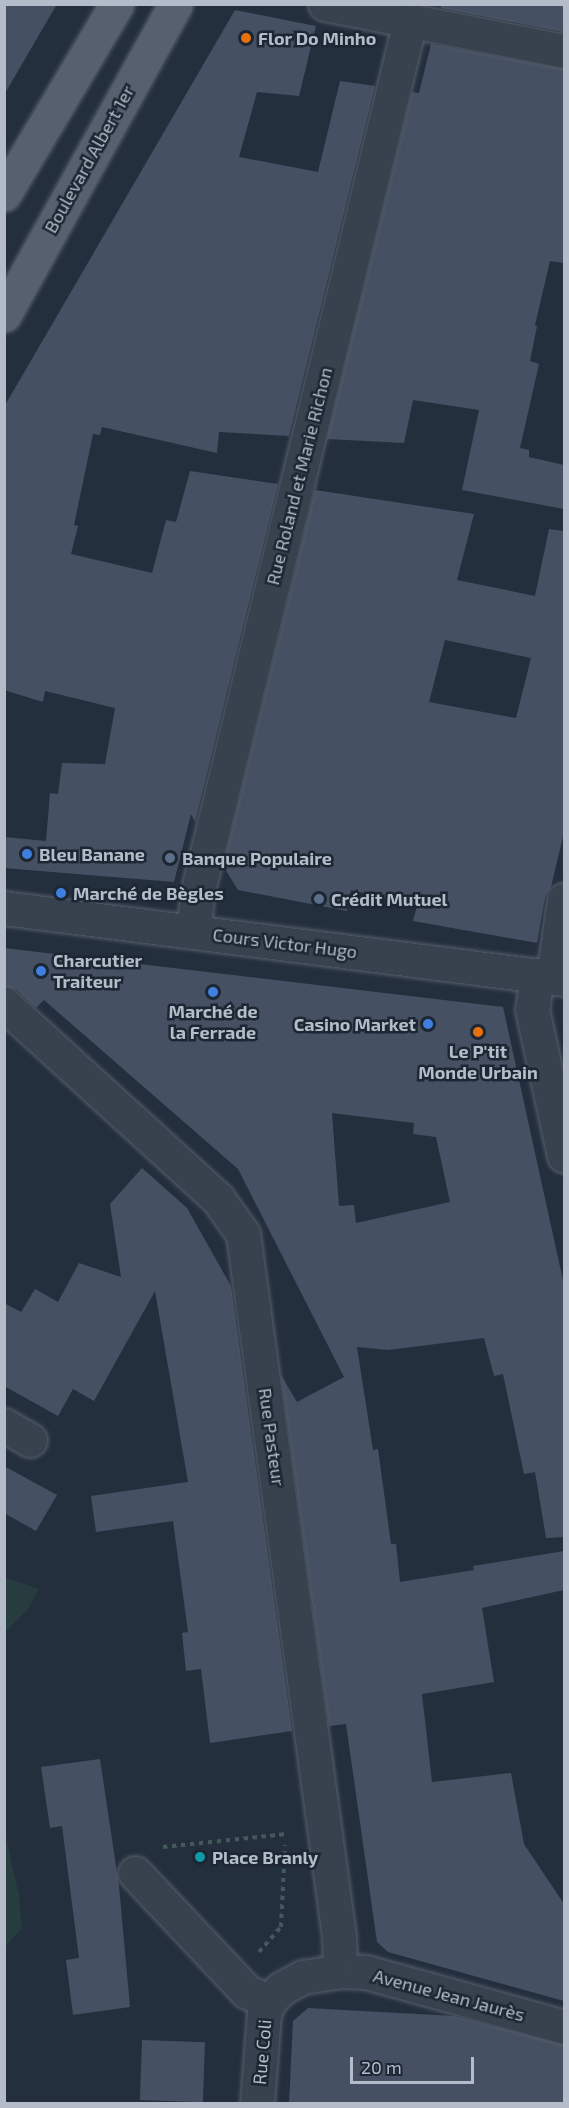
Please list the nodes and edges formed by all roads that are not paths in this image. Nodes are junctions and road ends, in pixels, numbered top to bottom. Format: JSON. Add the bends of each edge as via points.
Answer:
{"nodes":[{"id":1,"x":117,"y":4,"type":"edge"},
{"id":2,"x":176,"y":4,"type":"edge"},
{"id":3,"x":325,"y":4,"type":"edge"},
{"id":4,"x":411,"y":21,"type":"junction"},
{"id":5,"x":564,"y":51,"type":"edge"},
{"id":6,"x":4,"y":194,"type":"edge"},
{"id":7,"x":4,"y":315,"type":"edge"},
{"id":8,"x":564,"y":900,"type":"edge"},
{"id":9,"x":4,"y":908,"type":"edge"},
{"id":10,"x":193,"y":931,"type":"junction"},
{"id":11,"x":551,"y":977,"type":"edge"},
{"id":12,"x":4,"y":1004,"type":"edge"},
{"id":13,"x":564,"y":1156,"type":"edge"},
{"id":14,"x":135,"y":1873,"type":"road end"},
{"id":15,"x":340,"y":1971,"type":"junction"},
{"id":16,"x":269,"y":2001,"type":"junction"},
{"id":17,"x":564,"y":2027,"type":"edge"},
{"id":18,"x":257,"y":2103,"type":"edge"}],
"edges":[{"from":1,"to":6,"type":"main road"},
{"from":2,"to":7,"type":"main road","name":"Boulevard Albert 1er"},
{"from":3,"to":4,"type":"street"},
{"from":4,"to":5,"type":"street"},
{"from":4,"to":10,"type":"street","name":"Rue Roland et Marie Richon","via":[[198,890]]},
{"from":8,"to":11,"type":"street"},
{"from":9,"to":10,"type":"street","name":"Cours Victor Hugo"},
{"from":10,"to":11,"type":"street","name":"Cours Victor Hugo"},
{"from":11,"to":13,"type":"street","via":[[532,1009]]},
{"from":12,"to":15,"type":"street","name":"Rue Pasteur","via":[[218,1199],[243,1234],[339,1937]]},
{"from":14,"to":16,"type":"street","via":[[234,1980],[247,1992]]},
{"from":15,"to":16,"type":"street","name":"Avenue Jean Jaurès","via":[[303,1977],[282,1988]]},
{"from":15,"to":17,"type":"street","name":"Avenue Jean Jaurès","via":[[388,1977]]},
{"from":16,"to":18,"type":"street","name":"Rue Coli","via":[[261,2027]]}]}
